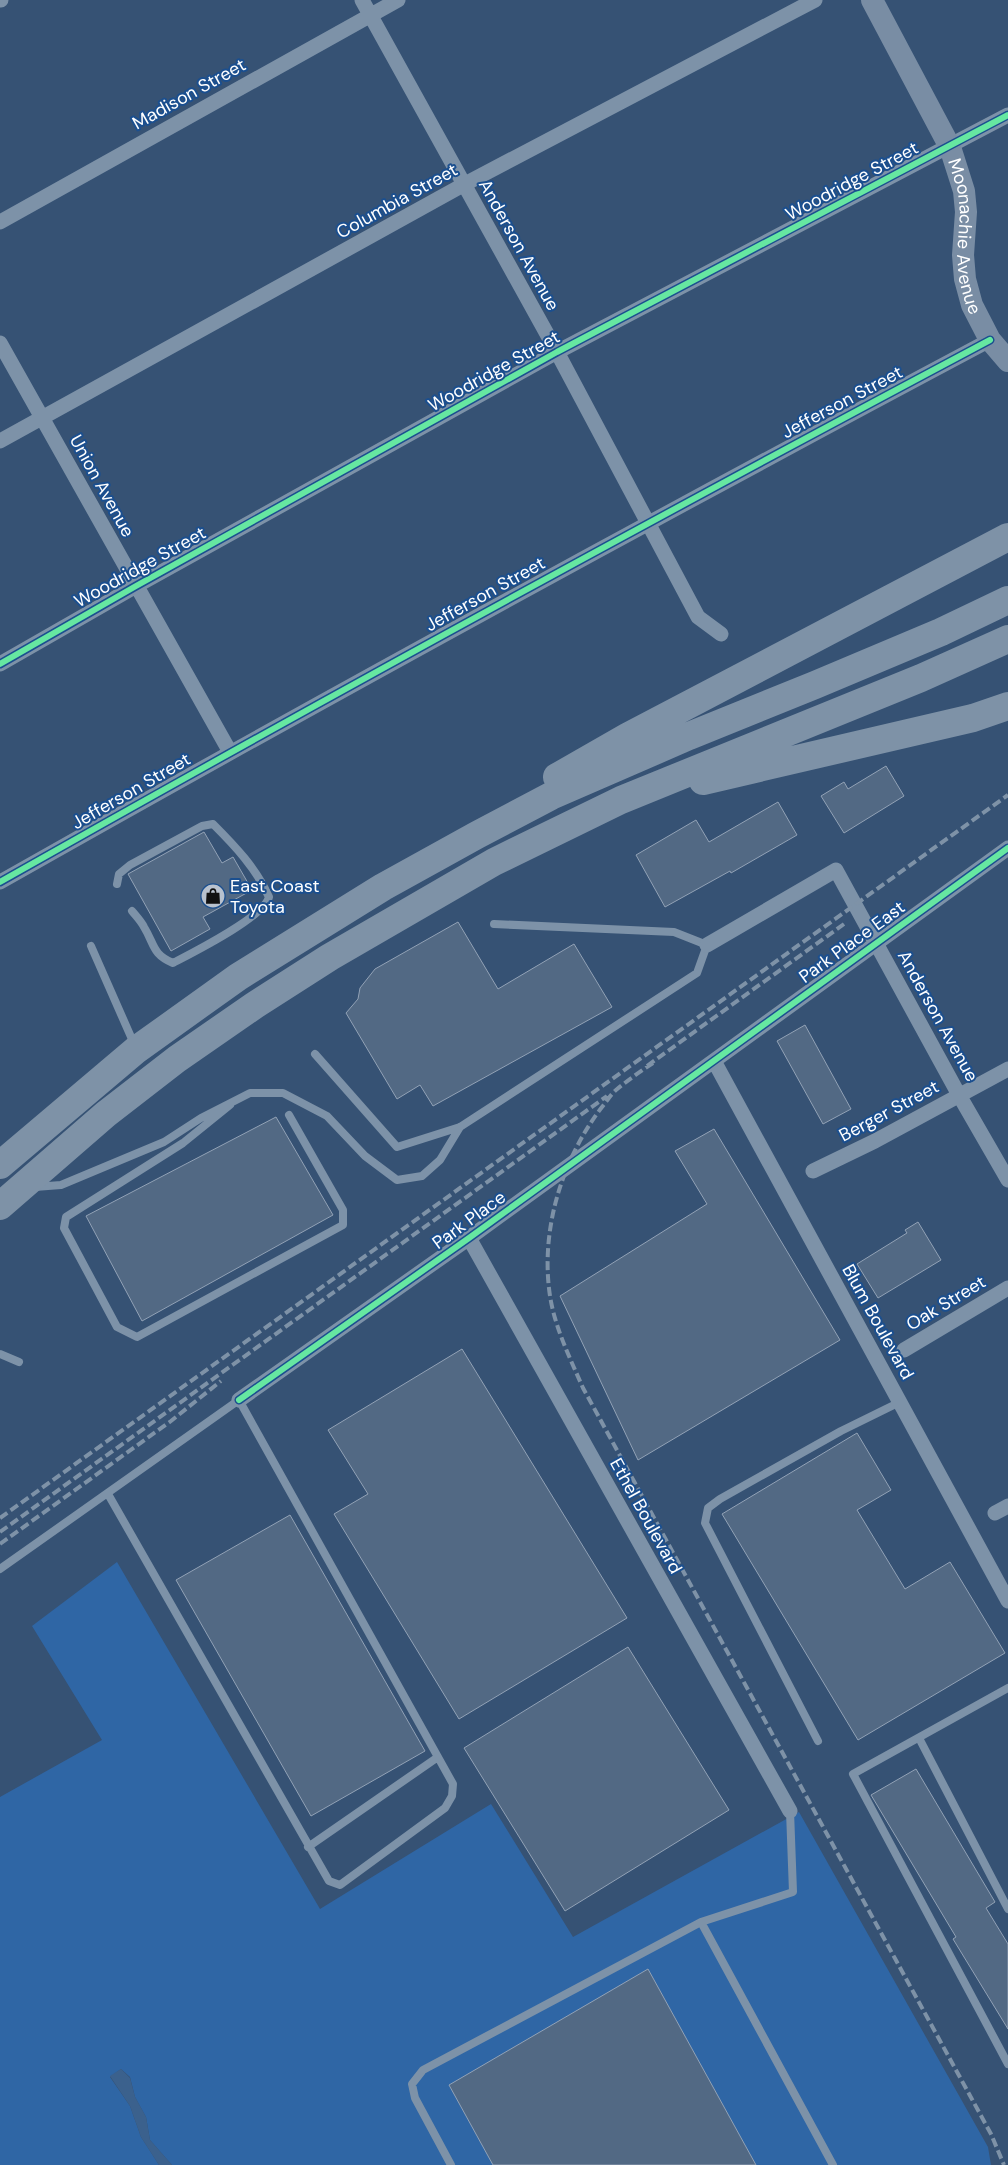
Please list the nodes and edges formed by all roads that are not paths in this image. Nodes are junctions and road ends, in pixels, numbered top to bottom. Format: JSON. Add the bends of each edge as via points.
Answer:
{"nodes":[{"id":1,"x":362,"y":0,"type":"edge"},
{"id":2,"x":398,"y":0,"type":"edge"},
{"id":3,"x":815,"y":0,"type":"edge"},
{"id":4,"x":872,"y":0,"type":"edge"},
{"id":5,"x":370,"y":14,"type":"junction"},
{"id":6,"x":1008,"y":115,"type":"edge"},
{"id":7,"x":950,"y":147,"type":"junction"},
{"id":8,"x":463,"y":185,"type":"junction"},
{"id":9,"x":0,"y":222,"type":"edge"},
{"id":10,"x":990,"y":340,"type":"junction"},
{"id":11,"x":0,"y":343,"type":"edge"},
{"id":12,"x":557,"y":352,"type":"junction"},
{"id":13,"x":1008,"y":361,"type":"edge"},
{"id":14,"x":42,"y":418,"type":"junction"},
{"id":15,"x":0,"y":441,"type":"edge"},
{"id":16,"x":647,"y":522,"type":"junction"},
{"id":17,"x":1008,"y":537,"type":"edge"},
{"id":18,"x":136,"y":586,"type":"junction"},
{"id":19,"x":1008,"y":600,"type":"edge"},
{"id":20,"x":721,"y":634,"type":"dead end"},
{"id":21,"x":1008,"y":639,"type":"edge"},
{"id":22,"x":0,"y":664,"type":"edge"},
{"id":23,"x":1004,"y":707,"type":"edge"},
{"id":24,"x":230,"y":752,"type":"junction"},
{"id":25,"x":621,"y":800,"type":"junction"},
{"id":26,"x":1008,"y":848,"type":"edge"},
{"id":27,"x":0,"y":882,"type":"edge"},
{"id":28,"x":117,"y":884,"type":"dead end"},
{"id":29,"x":383,"y":887,"type":"junction"},
{"id":30,"x":132,"y":911,"type":"dead end"},
{"id":31,"x":494,"y":924,"type":"dead end"},
{"id":32,"x":877,"y":943,"type":"junction"},
{"id":33,"x":707,"y":945,"type":"junction"},
{"id":34,"x":91,"y":946,"type":"dead end"},
{"id":35,"x":136,"y":1050,"type":"junction"},
{"id":36,"x":315,"y":1054,"type":"dead end"},
{"id":37,"x":714,"y":1061,"type":"junction"},
{"id":38,"x":1008,"y":1069,"type":"edge"},
{"id":39,"x":959,"y":1095,"type":"junction"},
{"id":40,"x":230,"y":1105,"type":"junction"},
{"id":41,"x":289,"y":1115,"type":"dead end"},
{"id":42,"x":460,"y":1127,"type":"junction"},
{"id":43,"x":0,"y":1165,"type":"edge"},
{"id":44,"x":813,"y":1171,"type":"dead end"},
{"id":45,"x":1008,"y":1180,"type":"edge"},
{"id":46,"x":10,"y":1197,"type":"edge"},
{"id":47,"x":469,"y":1238,"type":"junction"},
{"id":48,"x":1008,"y":1288,"type":"edge"},
{"id":49,"x":904,"y":1350,"type":"dead end"},
{"id":50,"x":0,"y":1354,"type":"edge"},
{"id":51,"x":19,"y":1362,"type":"dead end"},
{"id":52,"x":239,"y":1400,"type":"junction"},
{"id":53,"x":900,"y":1402,"type":"junction"},
{"id":54,"x":108,"y":1494,"type":"junction"},
{"id":55,"x":0,"y":1569,"type":"edge"},
{"id":56,"x":1008,"y":1601,"type":"edge"},
{"id":57,"x":1008,"y":1688,"type":"edge"},
{"id":58,"x":919,"y":1738,"type":"junction"},
{"id":59,"x":818,"y":1741,"type":"dead end"},
{"id":60,"x":438,"y":1757,"type":"junction"},
{"id":61,"x":790,"y":1811,"type":"joint"},
{"id":62,"x":308,"y":1847,"type":"junction"},
{"id":63,"x":1008,"y":1909,"type":"edge"},
{"id":64,"x":701,"y":1922,"type":"junction"},
{"id":65,"x":1008,"y":2064,"type":"edge"},
{"id":66,"x":451,"y":2165,"type":"edge"},
{"id":67,"x":833,"y":2165,"type":"edge"}],
"edges":[{"from":1,"to":5,"type":"street","name":"Anderson Avenue"},
{"from":2,"to":5,"type":"street","name":"Madison Street"},
{"from":3,"to":8,"type":"street","name":"Columbia Street"},
{"from":4,"to":7,"type":"main road","name":"Moonachie Avenue"},
{"from":5,"to":8,"type":"street","name":"Anderson Avenue"},
{"from":5,"to":9,"type":"street","name":"Madison Street"},
{"from":6,"to":7,"type":"street","name":"Woodridge Street"},
{"from":7,"to":10,"type":"main road","name":"Moonachie Avenue","via":[[966,205],[965,279],[972,305]]},
{"from":7,"to":12,"type":"street","name":"Woodridge Street"},
{"from":8,"to":12,"type":"street","name":"Anderson Avenue"},
{"from":8,"to":14,"type":"street","name":"Columbia Street"},
{"from":10,"to":13,"type":"main road","name":"Moonachie Avenue"},
{"from":10,"to":16,"type":"street","name":"Jefferson Street"},
{"from":11,"to":14,"type":"street","name":"Union Avenue"},
{"from":12,"to":16,"type":"street","name":"Anderson Avenue"},
{"from":12,"to":18,"type":"street","name":"Woodridge Street"},
{"from":14,"to":15,"type":"street","name":"Columbia Street"},
{"from":14,"to":18,"type":"street","name":"Union Avenue"},
{"from":16,"to":20,"type":"street","name":"Anderson Avenue","via":[[698,617]]},
{"from":16,"to":24,"type":"street","name":"Jefferson Street"},
{"from":17,"to":29,"type":"highway","via":[[543,784]]},
{"from":18,"to":22,"type":"street","name":"Woodridge Street"},
{"from":18,"to":24,"type":"street","name":"Union Avenue"},
{"from":19,"to":29,"type":"highway","via":[[551,796]]},
{"from":21,"to":25,"type":"highway","via":[[921,678]]},
{"from":23,"to":25,"type":"highway","via":[[934,727]]},
{"from":24,"to":27,"type":"street","name":"Jefferson Street"},
{"from":25,"to":46,"type":"highway","via":[[479,870],[255,1005],[106,1114]]},
{"from":26,"to":32,"type":"street","name":"Park Place East"},
{"from":28,"to":30,"type":"lane","via":[[119,874],[130,865],[202,826],[213,824],[239,849],[269,897],[268,902],[248,920],[173,963],[160,958]]},
{"from":29,"to":35,"type":"highway","via":[[238,977]]},
{"from":31,"to":33,"type":"lane","via":[[674,932]]},
{"from":32,"to":33,"type":"street","name":"Anderson Avenue","via":[[836,870]]},
{"from":32,"to":37,"type":"street","name":"Park Place East"},
{"from":32,"to":39,"type":"street","name":"Anderson Avenue"},
{"from":33,"to":42,"type":"lane","via":[[698,973]]},
{"from":34,"to":35,"type":"lane"},
{"from":35,"to":43,"type":"highway"},
{"from":36,"to":42,"type":"lane","via":[[397,1147]]},
{"from":37,"to":47,"type":"street","name":"Park Place"},
{"from":37,"to":53,"type":"street","name":"Blum Boulevard"},
{"from":38,"to":39,"type":"street","name":"Berger Street"},
{"from":39,"to":44,"type":"street","name":"Berger Street"},
{"from":39,"to":45,"type":"street","name":"Anderson Avenue"},
{"from":40,"to":41,"type":"lane","via":[[183,1143],[66,1217],[64,1228],[117,1327],[137,1337],[343,1225],[343,1210]]},
{"from":40,"to":42,"type":"lane","via":[[250,1093],[283,1092],[327,1116],[365,1156],[397,1180],[422,1176],[440,1160]]},
{"from":40,"to":46,"type":"lane","via":[[201,1118],[164,1142],[69,1182]]},
{"from":47,"to":52,"type":"street","name":"Park Place"},
{"from":47,"to":61,"type":"street","name":"Ethel Boulevard"},
{"from":48,"to":49,"type":"street","name":"Oak Street"},
{"from":50,"to":51,"type":"lane"},
{"from":52,"to":54,"type":"lane"},
{"from":52,"to":60,"type":"lane"},
{"from":53,"to":56,"type":"street","name":"Blum Boulevard"},
{"from":53,"to":59,"type":"lane","via":[[708,1508],[705,1523]]},
{"from":54,"to":55,"type":"lane"},
{"from":54,"to":62,"type":"lane"},
{"from":57,"to":58,"type":"lane"},
{"from":58,"to":63,"type":"lane"},
{"from":58,"to":65,"type":"lane","via":[[853,1774]]},
{"from":60,"to":62,"type":"lane"},
{"from":60,"to":62,"type":"lane","via":[[453,1784],[452,1796],[445,1808],[340,1885],[329,1881]]},
{"from":61,"to":64,"type":"lane","via":[[793,1892]]},
{"from":64,"to":66,"type":"lane","via":[[423,2070],[412,2084],[415,2098]]},
{"from":64,"to":67,"type":"lane"}]}
